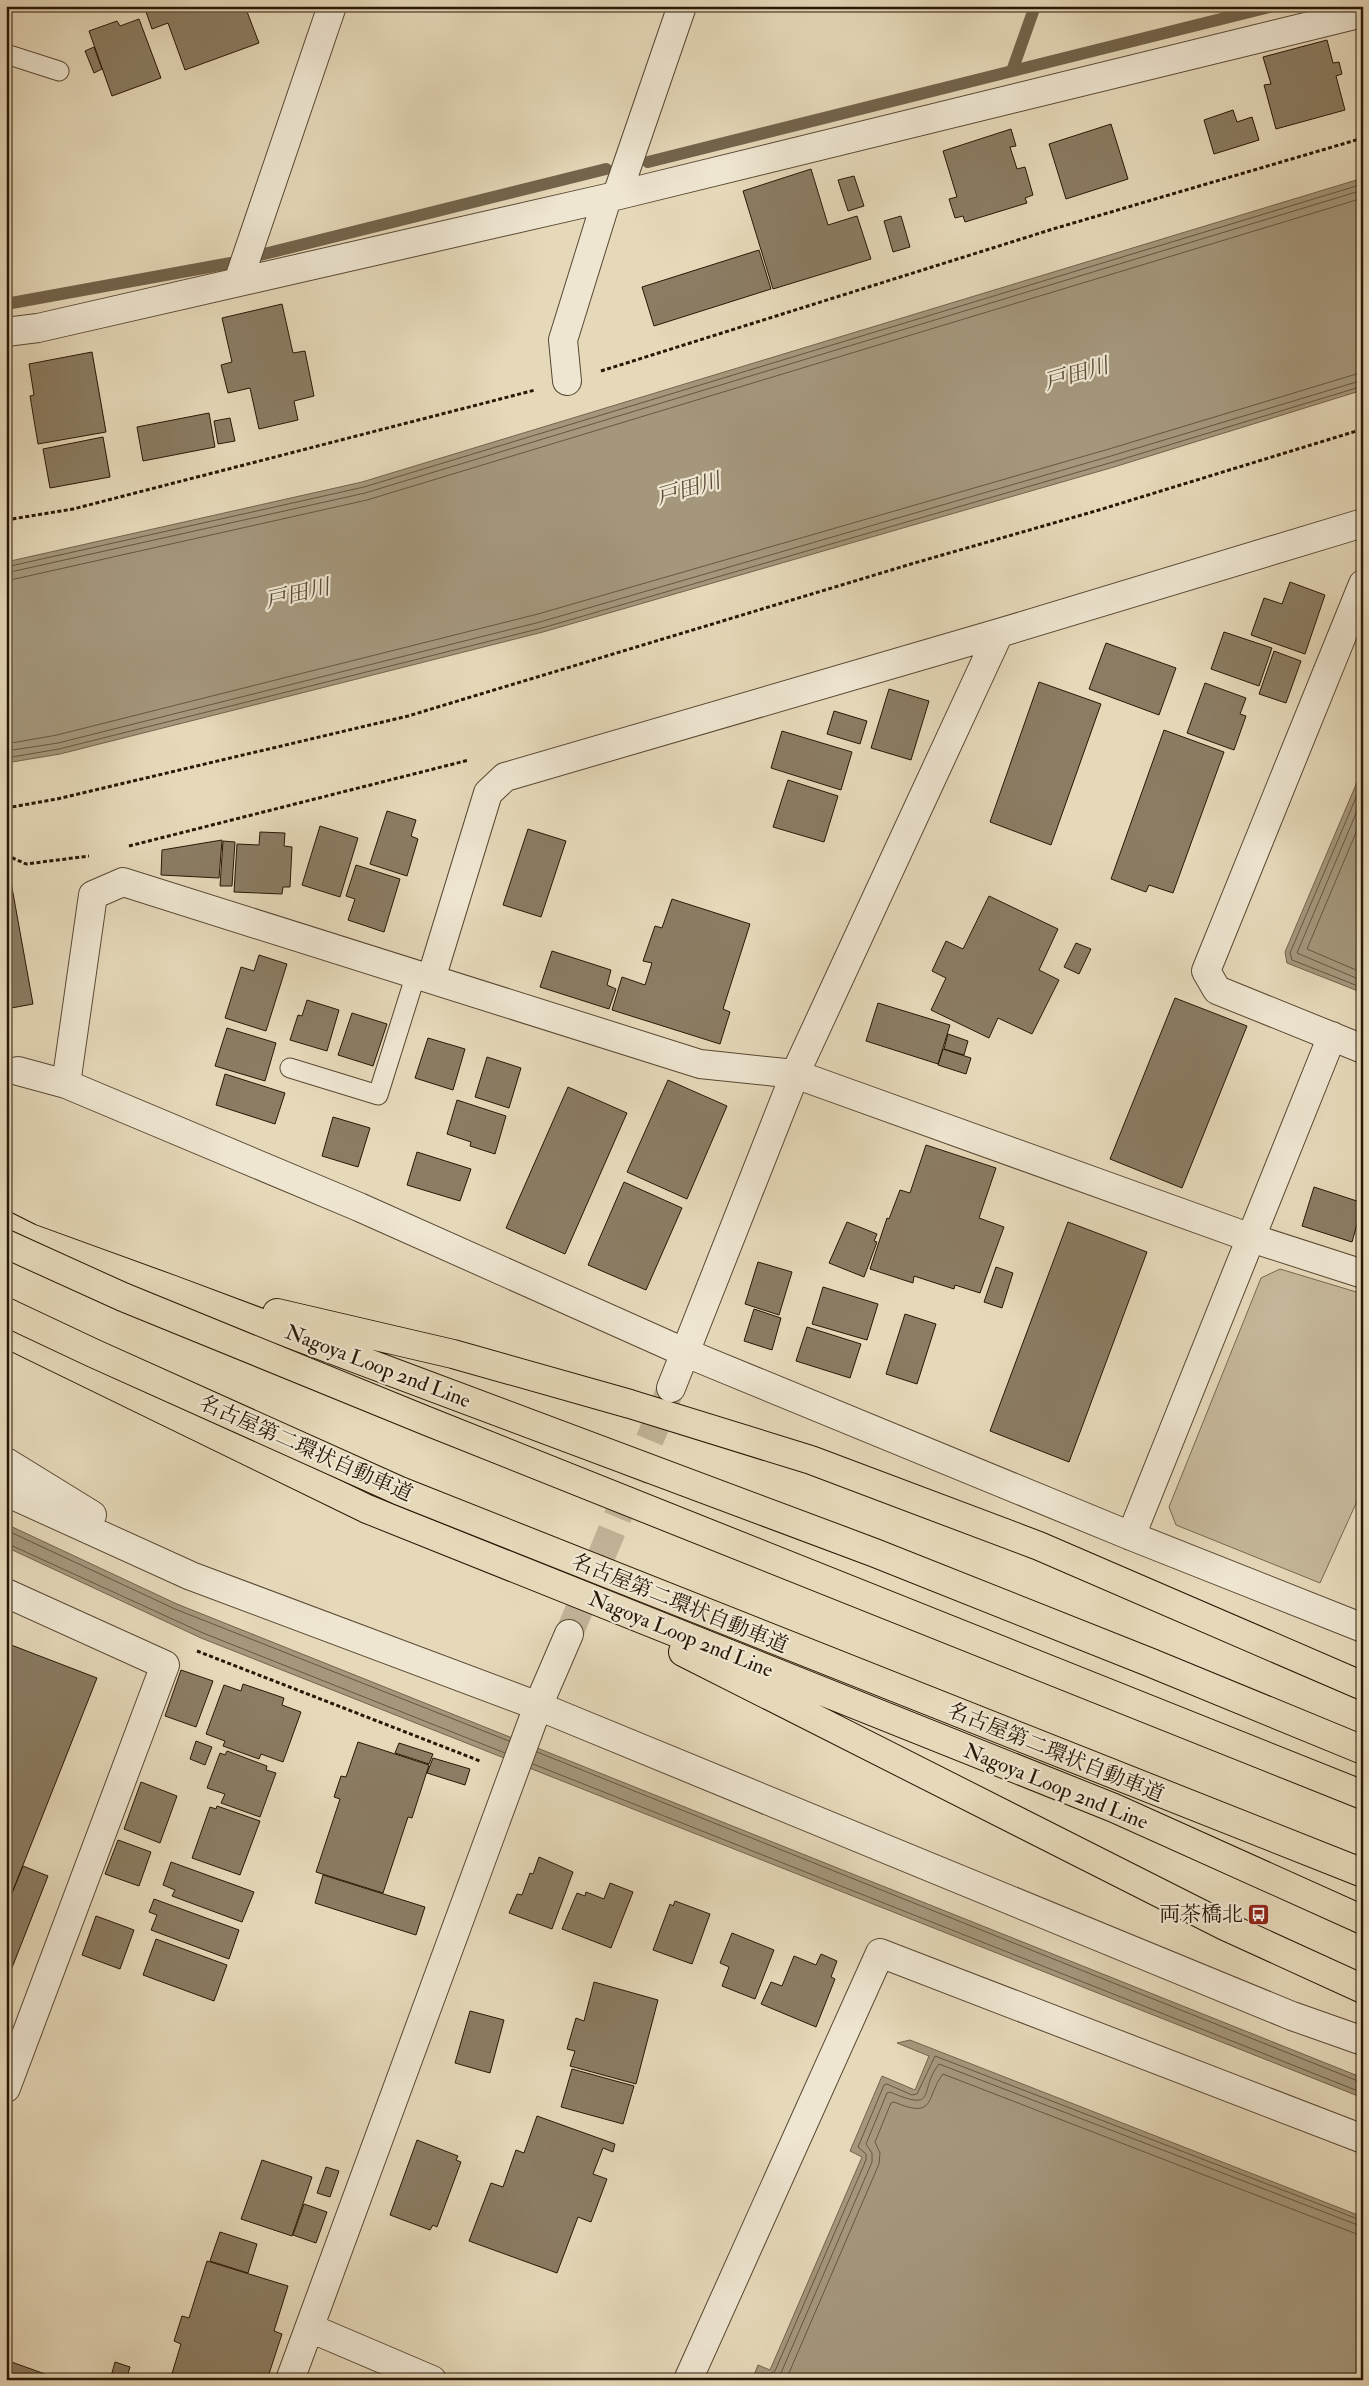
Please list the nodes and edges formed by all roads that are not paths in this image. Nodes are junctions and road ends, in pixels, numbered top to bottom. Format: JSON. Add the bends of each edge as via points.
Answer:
{"nodes":[{"id":1,"x":332,"y":6,"type":"edge"},
{"id":2,"x":682,"y":6,"type":"edge"},
{"id":3,"x":1363,"y":14,"type":"edge"},
{"id":4,"x":6,"y":54,"type":"edge"},
{"id":5,"x":59,"y":71,"type":"dead end"},
{"id":6,"x":612,"y":196,"type":"junction"},
{"id":7,"x":238,"y":282,"type":"junction"},
{"id":8,"x":6,"y":332,"type":"edge"},
{"id":9,"x":568,"y":381,"type":"road end"},
{"id":10,"x":1363,"y":523,"type":"edge"},
{"id":11,"x":1363,"y":584,"type":"edge"},
{"id":12,"x":998,"y":633,"type":"junction"},
{"id":13,"x":424,"y":977,"type":"junction"},
{"id":14,"x":1332,"y":1036,"type":"junction"},
{"id":15,"x":1363,"y":1048,"type":"edge"},
{"id":16,"x":290,"y":1068,"type":"dead end"},
{"id":17,"x":18,"y":1072,"type":"dead end"},
{"id":18,"x":795,"y":1074,"type":"junction"},
{"id":19,"x":66,"y":1084,"type":"junction"},
{"id":20,"x":6,"y":1226,"type":"edge"},
{"id":21,"x":1251,"y":1238,"type":"junction"},
{"id":22,"x":6,"y":1244,"type":"edge"},
{"id":23,"x":1363,"y":1274,"type":"edge"},
{"id":24,"x":173,"y":1290,"type":"junction"},
{"id":25,"x":6,"y":1312,"type":"edge"},
{"id":26,"x":6,"y":1333,"type":"edge"},
{"id":27,"x":686,"y":1353,"type":"junction"},
{"id":28,"x":671,"y":1388,"type":"tunnel mouth"},
{"id":29,"x":6,"y":1462,"type":"edge"},
{"id":30,"x":6,"y":1492,"type":"edge"},
{"id":31,"x":1131,"y":1536,"type":"junction"},
{"id":32,"x":521,"y":1570,"type":"junction"},
{"id":33,"x":191,"y":1576,"type":"junction"},
{"id":34,"x":6,"y":1593,"type":"edge"},
{"id":35,"x":1363,"y":1628,"type":"edge"},
{"id":36,"x":569,"y":1634,"type":"tunnel mouth"},
{"id":37,"x":1363,"y":1686,"type":"edge"},
{"id":38,"x":534,"y":1717,"type":"junction"},
{"id":39,"x":1363,"y":1750,"type":"edge"},
{"id":40,"x":1363,"y":1795,"type":"edge"},
{"id":41,"x":1363,"y":1873,"type":"edge"},
{"id":42,"x":1363,"y":1920,"type":"edge"},
{"id":43,"x":1363,"y":1989,"type":"edge"},
{"id":44,"x":1363,"y":2041,"type":"edge"},
{"id":45,"x":6,"y":2088,"type":"edge"},
{"id":46,"x":1363,"y":2139,"type":"edge"},
{"id":47,"x":310,"y":2328,"type":"junction"},
{"id":48,"x":290,"y":2380,"type":"edge"},
{"id":49,"x":432,"y":2380,"type":"edge"},
{"id":50,"x":688,"y":2380,"type":"edge"}],
"edges":[{"from":1,"to":7,"type":"street"},
{"from":2,"to":6,"type":"street"},
{"from":3,"to":6,"type":"street"},
{"from":4,"to":5,"type":"lane"},
{"from":6,"to":7,"type":"street"},
{"from":6,"to":9,"type":"street","via":[[562,340]]},
{"from":7,"to":8,"type":"street","via":[[38,328]]},
{"from":10,"to":12,"type":"street"},
{"from":11,"to":14,"type":"street","via":[[1206,971],[1217,990]]},
{"from":12,"to":13,"type":"street","via":[[505,777],[488,793]]},
{"from":12,"to":18,"type":"street"},
{"from":13,"to":16,"type":"lane","via":[[378,1096]]},
{"from":13,"to":18,"type":"street","via":[[700,1064]]},
{"from":13,"to":19,"type":"street","via":[[123,882],[93,895]]},
{"from":14,"to":15,"type":"street"},
{"from":14,"to":21,"type":"street"},
{"from":17,"to":19,"type":"street"},
{"from":18,"to":21,"type":"street"},
{"from":18,"to":27,"type":"street"},
{"from":19,"to":27,"type":"street","via":[[359,1207]]},
{"from":20,"to":24,"type":"highway","name":"Nagoya Loop 2nd Line","via":[[30,1238]]},
{"from":21,"to":23,"type":"street"},
{"from":21,"to":31,"type":"street"},
{"from":22,"to":40,"type":"highway","bridge":true,"via":[[123,1297],[427,1422]]},
{"from":24,"to":37,"type":"highway","via":[[453,1354],[811,1460],[1039,1546]]},
{"from":24,"to":39,"type":"highway","name":"Nagoya Loop 2nd Line","via":[[875,1553]]},
{"from":25,"to":41,"type":"highway","name":"名古屋第二環状自動車道","bridge":true,"via":[[400,1491]]},
{"from":26,"to":32,"type":"highway","name":"Nagoya Loop 2nd Line","via":[[367,1508]]},
{"from":27,"to":28,"type":"street"},
{"from":27,"to":31,"type":"street"},
{"from":29,"to":33,"type":"street"},
{"from":30,"to":33,"type":"street"},
{"from":31,"to":35,"type":"street"},
{"from":32,"to":42,"type":"highway","name":"Nagoya Loop 2nd Line","via":[[1114,1808]]},
{"from":32,"to":43,"type":"highway","via":[[1225,1926]]},
{"from":33,"to":38,"type":"street"},
{"from":34,"to":45,"type":"street","via":[[165,1665]]},
{"from":36,"to":38,"type":"street"},
{"from":38,"to":44,"type":"street","via":[[1292,2016]]},
{"from":38,"to":47,"type":"street"},
{"from":46,"to":50,"type":"street","via":[[880,1953]]},
{"from":47,"to":48,"type":"street"},
{"from":47,"to":49,"type":"street"}]}
